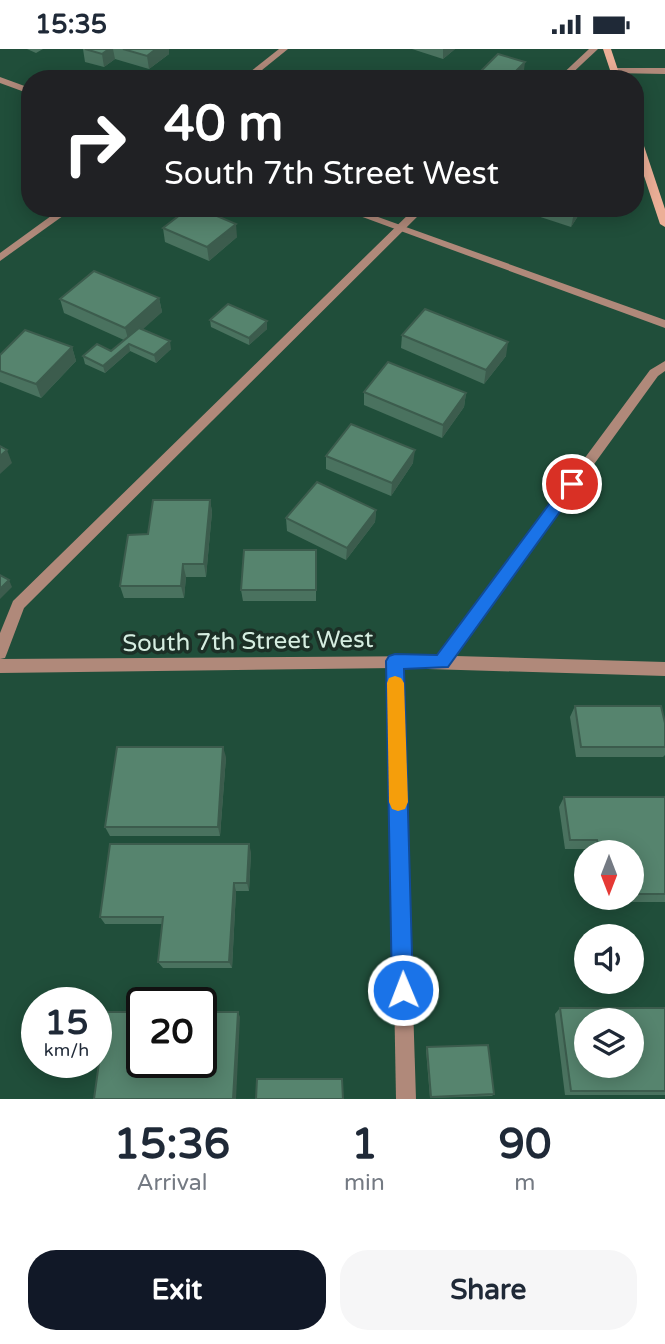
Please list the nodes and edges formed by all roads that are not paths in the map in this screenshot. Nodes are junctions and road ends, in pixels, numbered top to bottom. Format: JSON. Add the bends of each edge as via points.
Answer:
{"nodes":[{"id":1,"x":284,"y":49,"type":"edge"},
{"id":2,"x":594,"y":49,"type":"edge"},
{"id":3,"x":607,"y":49,"type":"edge"},
{"id":4,"x":257,"y":70,"type":"edge"},
{"id":5,"x":571,"y":70,"type":"edge"},
{"id":6,"x":614,"y":70,"type":"edge"},
{"id":7,"x":665,"y":71,"type":"edge"},
{"id":8,"x":644,"y":73,"type":"edge"},
{"id":9,"x":0,"y":80,"type":"edge"},
{"id":10,"x":21,"y":88,"type":"edge"},
{"id":11,"x":644,"y":158,"type":"edge"},
{"id":12,"x":663,"y":209,"type":"edge"},
{"id":13,"x":57,"y":217,"type":"edge"},
{"id":14,"x":368,"y":217,"type":"edge"},
{"id":15,"x":411,"y":217,"type":"edge"},
{"id":16,"x":665,"y":225,"type":"edge"},
{"id":17,"x":399,"y":228,"type":"junction"},
{"id":18,"x":0,"y":258,"type":"edge"},
{"id":19,"x":665,"y":324,"type":"edge"},
{"id":20,"x":665,"y":365,"type":"edge"},
{"id":21,"x":0,"y":653,"type":"edge"},
{"id":22,"x":395,"y":661,"type":"junction"},
{"id":23,"x":442,"y":662,"type":"junction"},
{"id":24,"x":0,"y":666,"type":"edge"},
{"id":25,"x":665,"y":669,"type":"edge"},
{"id":26,"x":405,"y":1099,"type":"edge"}],
"edges":[{"from":1,"to":4,"type":"street"},
{"from":2,"to":5,"type":"street"},
{"from":3,"to":6,"type":"main road"},
{"from":7,"to":8,"type":"street"},
{"from":9,"to":10,"type":"street"},
{"from":11,"to":12,"type":"main road"},
{"from":12,"to":16,"type":"main road"},
{"from":13,"to":18,"type":"street"},
{"from":14,"to":17,"type":"street"},
{"from":15,"to":17,"type":"street"},
{"from":17,"to":19,"type":"street"},
{"from":17,"to":21,"type":"street","via":[[18,605]]},
{"from":20,"to":23,"type":"street","via":[[654,373]]},
{"from":22,"to":23,"type":"street","name":"South 7th Street West"},
{"from":22,"to":24,"type":"street","name":"South 7th Street West"},
{"from":22,"to":26,"type":"street"},
{"from":23,"to":25,"type":"street","name":"South 7th Street West"}]}
